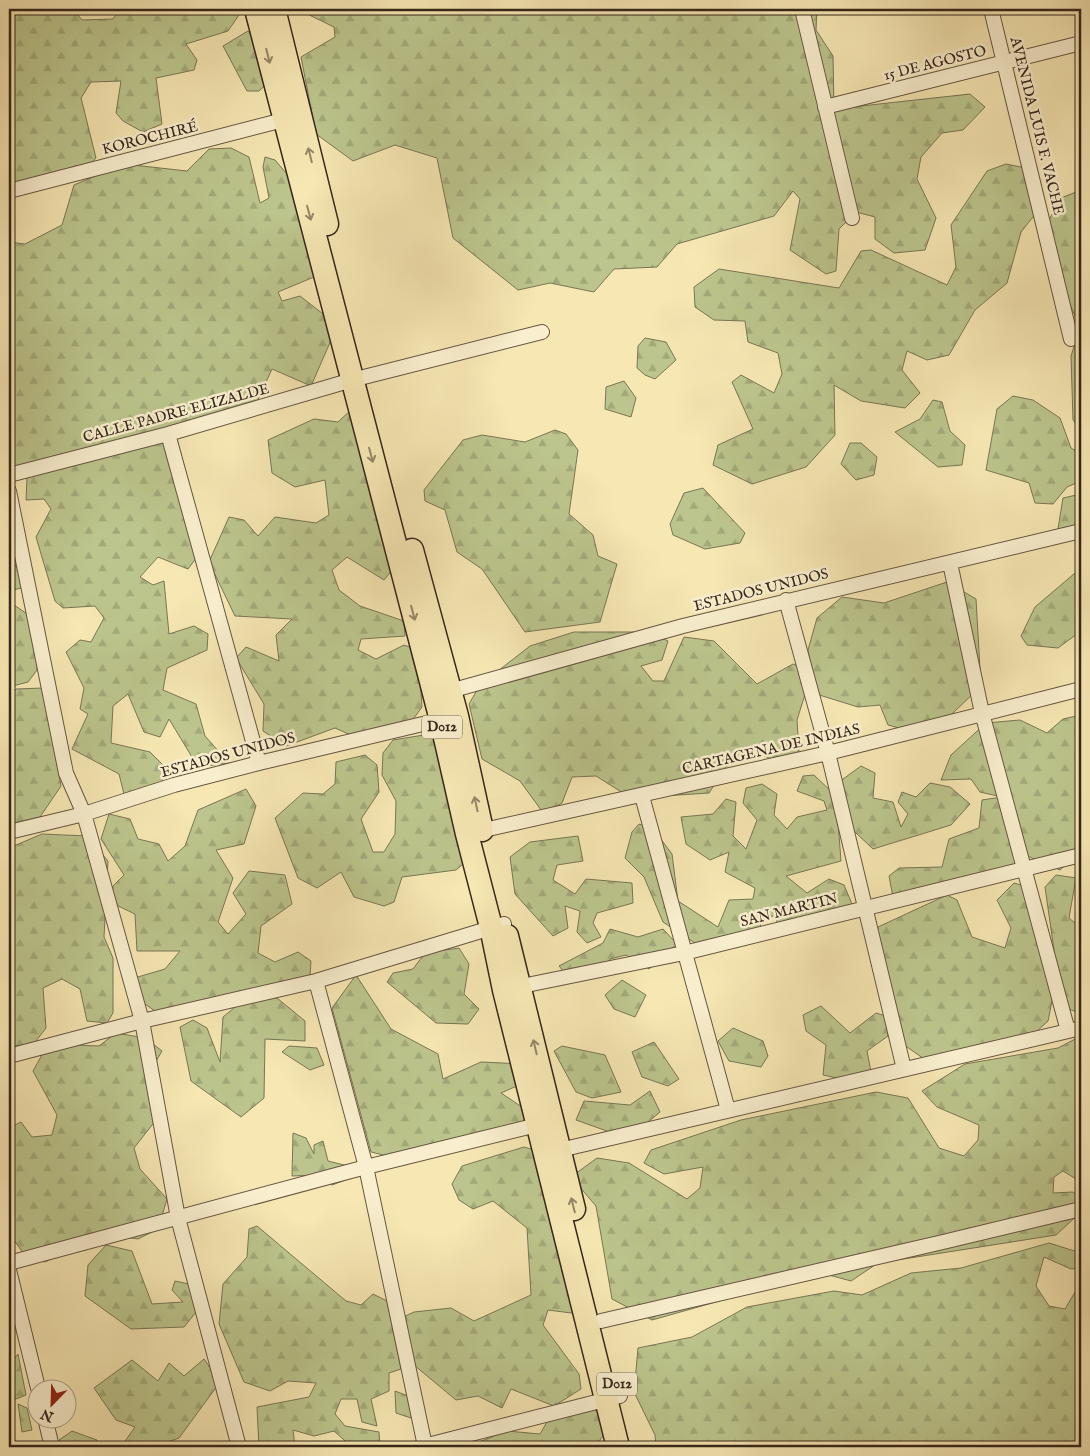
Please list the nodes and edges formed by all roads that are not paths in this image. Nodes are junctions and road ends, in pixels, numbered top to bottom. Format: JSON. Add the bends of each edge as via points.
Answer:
{"nodes":[{"id":1,"x":256,"y":9,"type":"edge"},
{"id":2,"x":274,"y":9,"type":"edge"},
{"id":3,"x":802,"y":9,"type":"edge"},
{"id":4,"x":991,"y":9,"type":"edge"},
{"id":5,"x":1081,"y":43,"type":"edge"},
{"id":6,"x":1005,"y":62,"type":"junction"},
{"id":7,"x":825,"y":107,"type":"junction"},
{"id":8,"x":292,"y":118,"type":"junction"},
{"id":9,"x":9,"y":191,"type":"edge"},
{"id":10,"x":852,"y":218,"type":"dead end"},
{"id":11,"x":542,"y":332,"type":"dead end"},
{"id":12,"x":1071,"y":340,"type":"dead end"},
{"id":13,"x":359,"y":379,"type":"junction"},
{"id":14,"x":168,"y":434,"type":"junction"},
{"id":15,"x":9,"y":475,"type":"edge"},
{"id":16,"x":9,"y":491,"type":"edge"},
{"id":17,"x":1081,"y":531,"type":"edge"},
{"id":18,"x":950,"y":563,"type":"junction"},
{"id":19,"x":786,"y":600,"type":"junction"},
{"id":20,"x":1081,"y":689,"type":"edge"},
{"id":21,"x":450,"y":691,"type":"junction"},
{"id":22,"x":982,"y":713,"type":"junction"},
{"id":23,"x":449,"y":718,"type":"junction"},
{"id":24,"x":828,"y":753,"type":"junction"},
{"id":25,"x":259,"y":763,"type":"junction"},
{"id":26,"x":642,"y":796,"type":"junction"},
{"id":27,"x":84,"y":814,"type":"junction"},
{"id":28,"x":9,"y":832,"type":"edge"},
{"id":29,"x":474,"y":832,"type":"junction"},
{"id":30,"x":1081,"y":855,"type":"edge"},
{"id":31,"x":1024,"y":869,"type":"junction"},
{"id":32,"x":864,"y":908,"type":"junction"},
{"id":33,"x":498,"y":926,"type":"junction"},
{"id":34,"x":684,"y":953,"type":"junction"},
{"id":35,"x":316,"y":981,"type":"junction"},
{"id":36,"x":512,"y":988,"type":"junction"},
{"id":37,"x":142,"y":1021,"type":"junction"},
{"id":38,"x":1075,"y":1029,"type":"edge"},
{"id":39,"x":9,"y":1056,"type":"edge"},
{"id":40,"x":904,"y":1069,"type":"junction"},
{"id":41,"x":728,"y":1110,"type":"junction"},
{"id":42,"x":537,"y":1125,"type":"junction"},
{"id":43,"x":560,"y":1150,"type":"junction"},
{"id":44,"x":366,"y":1167,"type":"junction"},
{"id":45,"x":1081,"y":1209,"type":"edge"},
{"id":46,"x":178,"y":1218,"type":"junction"},
{"id":47,"x":9,"y":1263,"type":"edge"},
{"id":48,"x":9,"y":1270,"type":"edge"},
{"id":49,"x":601,"y":1320,"type":"junction"},
{"id":50,"x":36,"y":1378,"type":"edge"},
{"id":51,"x":613,"y":1398,"type":"junction"},
{"id":52,"x":47,"y":1428,"type":"edge"},
{"id":53,"x":52,"y":1447,"type":"edge"},
{"id":54,"x":239,"y":1447,"type":"edge"},
{"id":55,"x":422,"y":1447,"type":"edge"},
{"id":56,"x":618,"y":1447,"type":"edge"},
{"id":57,"x":633,"y":1447,"type":"edge"}],
"edges":[{"from":1,"to":8,"type":"main road","number":"D012","one_way":true},
{"from":2,"to":8,"type":"main road","number":"D012"},
{"from":3,"to":7,"type":"street"},
{"from":4,"to":6,"type":"street","name":"AVENIDA LUIS F. VACHE"},
{"from":5,"to":6,"type":"street","name":"15 DE AGOSTO"},
{"from":6,"to":7,"type":"street","name":"15 DE AGOSTO"},
{"from":6,"to":12,"type":"street","name":"AVENIDA LUIS F. VACHE"},
{"from":7,"to":10,"type":"street"},
{"from":8,"to":9,"type":"street","name":"KOROCHIRÉ"},
{"from":8,"to":13,"type":"main road","number":"D012"},
{"from":11,"to":13,"type":"street","name":"CALLE PADRE ELIZALDE"},
{"from":13,"to":14,"type":"street","name":"CALLE PADRE ELIZALDE"},
{"from":13,"to":21,"type":"main road","number":"D012"},
{"from":13,"to":23,"type":"main road","number":"D012","one_way":true},
{"from":14,"to":15,"type":"street","name":"CALLE PADRE ELIZALDE"},
{"from":14,"to":25,"type":"street"},
{"from":16,"to":27,"type":"street","via":[[66,773]]},
{"from":17,"to":18,"type":"street","name":"ESTADOS UNIDOS"},
{"from":18,"to":19,"type":"street","name":"ESTADOS UNIDOS"},
{"from":18,"to":22,"type":"street"},
{"from":19,"to":21,"type":"street","name":"ESTADOS UNIDOS"},
{"from":19,"to":24,"type":"street"},
{"from":20,"to":22,"type":"street","name":"CARTAGENA DE INDIAS"},
{"from":21,"to":23,"type":"main road","number":"D012"},
{"from":22,"to":24,"type":"street","name":"CARTAGENA DE INDIAS"},
{"from":22,"to":31,"type":"street"},
{"from":23,"to":25,"type":"street","name":"ESTADOS UNIDOS"},
{"from":23,"to":29,"type":"main road","number":"D012"},
{"from":24,"to":26,"type":"street","name":"CARTAGENA DE INDIAS"},
{"from":24,"to":32,"type":"street"},
{"from":25,"to":27,"type":"street","name":"ESTADOS UNIDOS","via":[[174,785]]},
{"from":26,"to":29,"type":"street","name":"CARTAGENA DE INDIAS"},
{"from":26,"to":34,"type":"street"},
{"from":27,"to":28,"type":"street","name":"ESTADOS UNIDOS"},
{"from":27,"to":37,"type":"street"},
{"from":29,"to":33,"type":"main road","number":"D012"},
{"from":30,"to":31,"type":"street","name":"SAN MARTIN"},
{"from":31,"to":32,"type":"street","name":"SAN MARTIN"},
{"from":31,"to":38,"type":"street"},
{"from":32,"to":34,"type":"street","name":"SAN MARTIN"},
{"from":32,"to":40,"type":"street"},
{"from":33,"to":35,"type":"street"},
{"from":33,"to":36,"type":"main road","number":"D012"},
{"from":34,"to":36,"type":"street","name":"SAN MARTIN"},
{"from":34,"to":41,"type":"street"},
{"from":35,"to":37,"type":"street"},
{"from":35,"to":44,"type":"street"},
{"from":36,"to":42,"type":"main road","number":"D012"},
{"from":43,"to":36,"type":"main road","number":"D012","one_way":true},
{"from":37,"to":39,"type":"street"},
{"from":37,"to":46,"type":"street"},
{"from":38,"to":40,"type":"street"},
{"from":40,"to":41,"type":"street"},
{"from":41,"to":43,"type":"street"},
{"from":42,"to":44,"type":"street"},
{"from":42,"to":51,"type":"main road","number":"D012"},
{"from":49,"to":43,"type":"main road","number":"D012","one_way":true},
{"from":44,"to":46,"type":"street"},
{"from":44,"to":55,"type":"street"},
{"from":45,"to":49,"type":"street"},
{"from":46,"to":47,"type":"street"},
{"from":46,"to":54,"type":"street"},
{"from":48,"to":50,"type":"street"},
{"from":49,"to":51,"type":"main road","number":"D012"},
{"from":51,"to":55,"type":"street"},
{"from":51,"to":56,"type":"main road","number":"D012"},
{"from":51,"to":57,"type":"main road","number":"D012"},
{"from":52,"to":53,"type":"street"}]}
